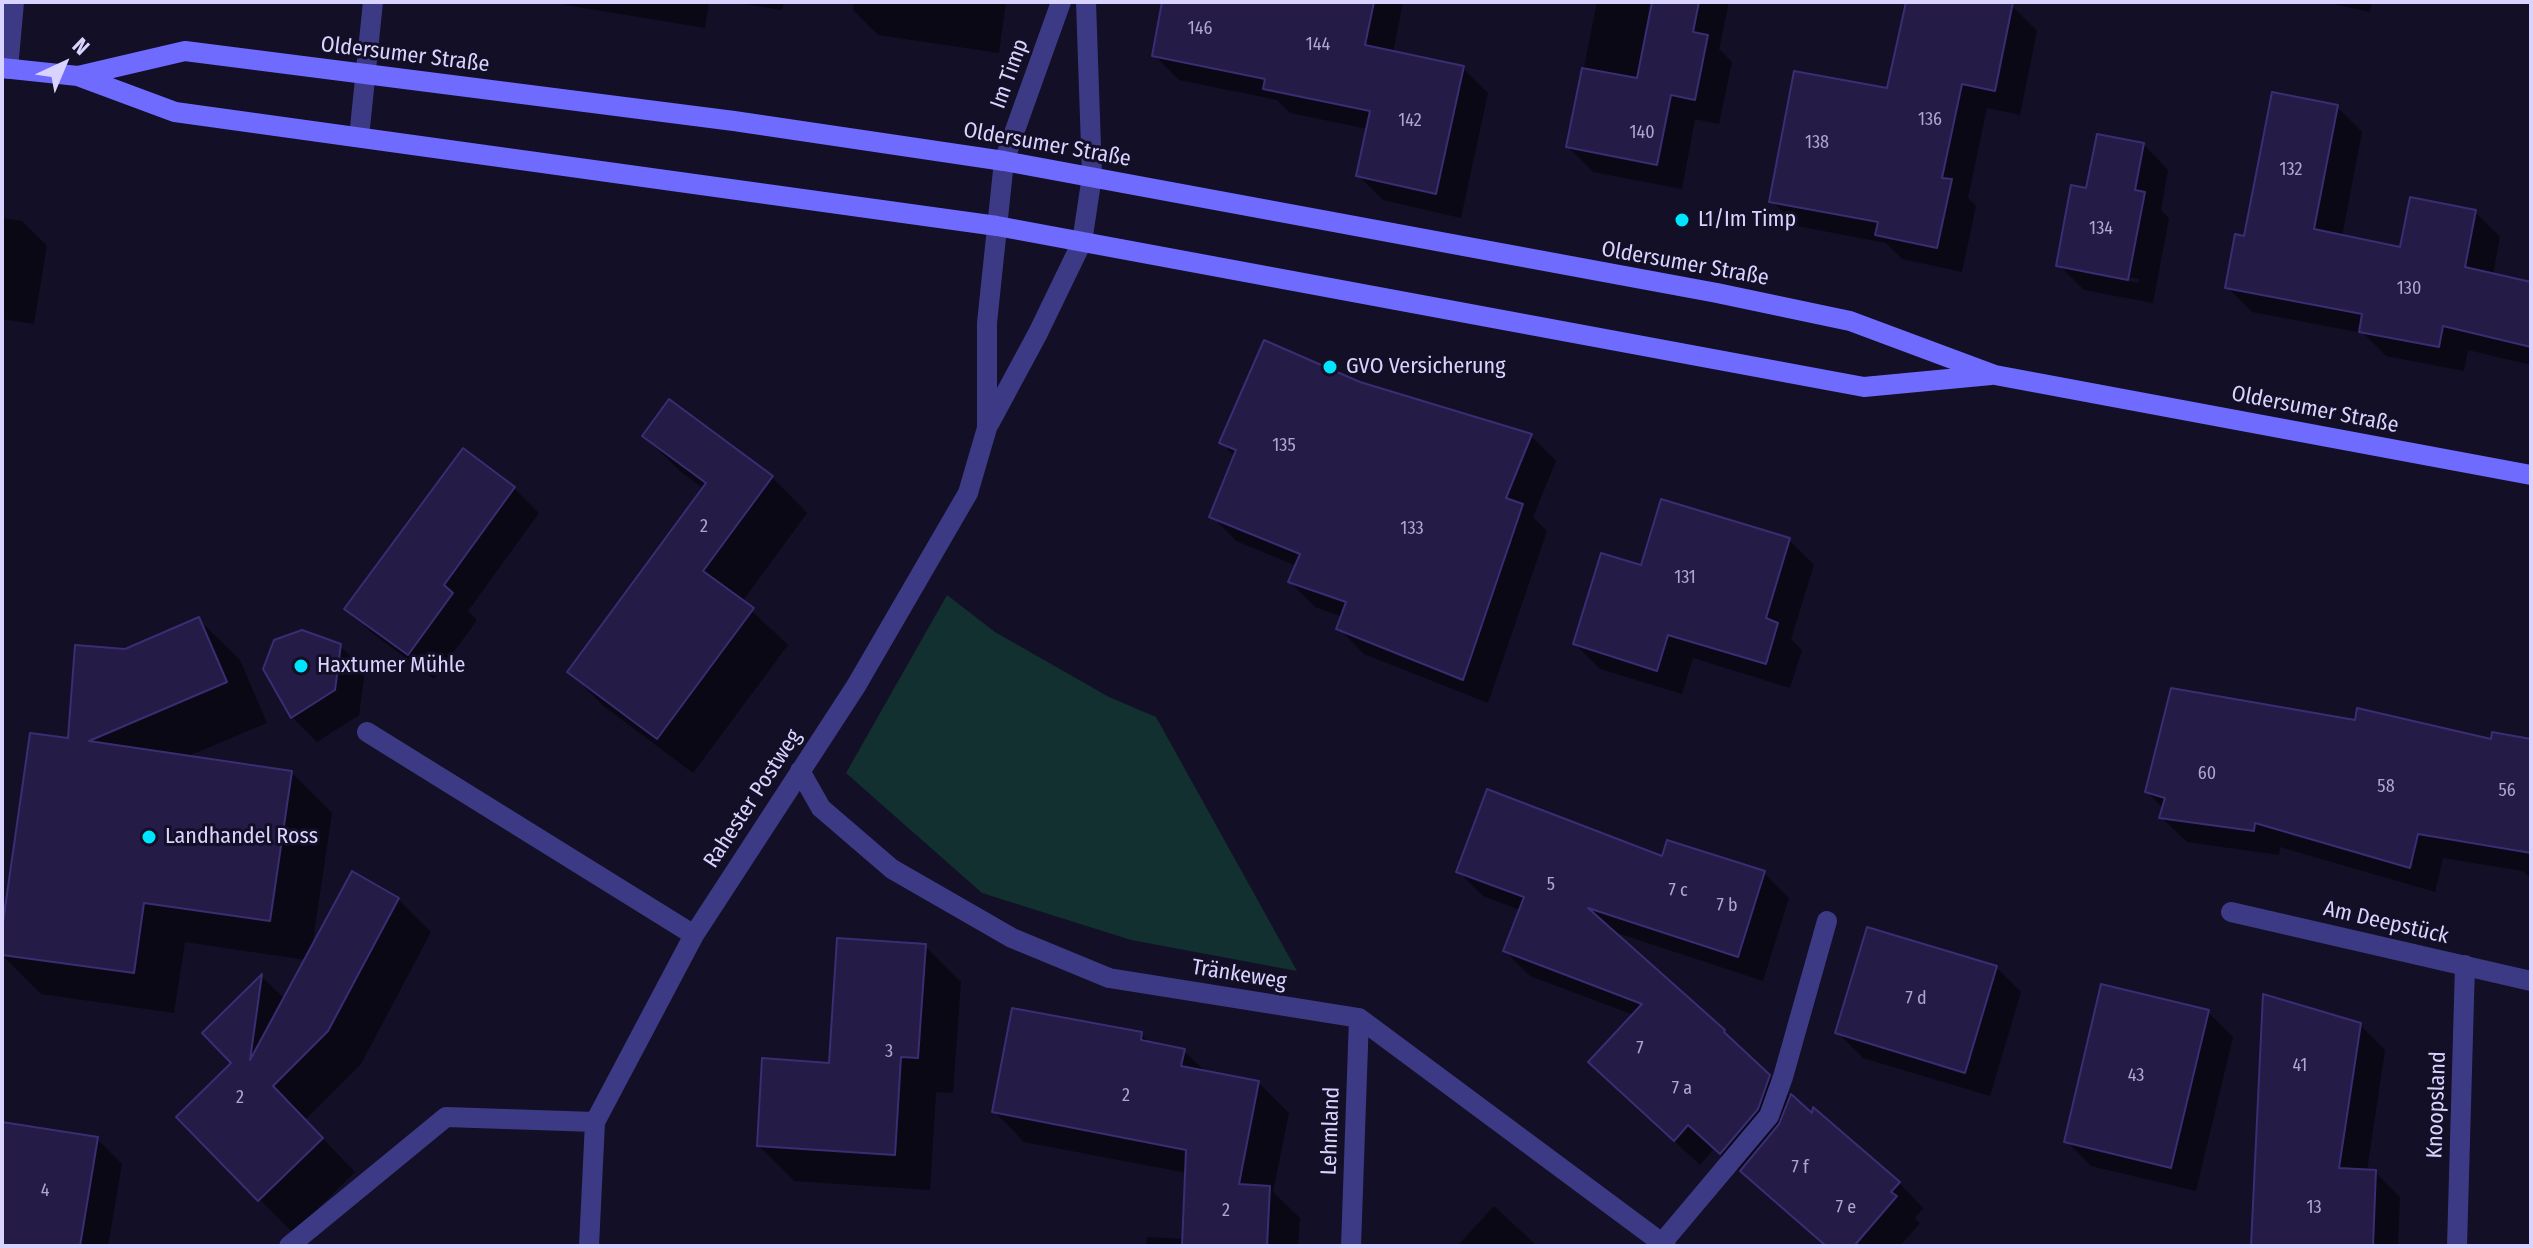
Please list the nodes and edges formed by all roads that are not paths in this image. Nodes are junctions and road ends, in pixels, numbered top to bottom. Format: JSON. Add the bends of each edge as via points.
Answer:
{"nodes":[{"id":1,"x":14,"y":2,"type":"edge"},
{"id":2,"x":373,"y":2,"type":"edge"},
{"id":3,"x":1061,"y":2,"type":"edge"},
{"id":4,"x":1086,"y":2,"type":"edge"},
{"id":5,"x":5,"y":68,"type":"edge"},
{"id":6,"x":367,"y":74,"type":"junction"},
{"id":7,"x":78,"y":76,"type":"junction"},
{"id":8,"x":359,"y":137,"type":"junction"},
{"id":9,"x":1004,"y":161,"type":"junction"},
{"id":10,"x":1092,"y":176,"type":"junction"},
{"id":11,"x":997,"y":226,"type":"junction"},
{"id":12,"x":1082,"y":242,"type":"junction"},
{"id":13,"x":1995,"y":375,"type":"junction"},
{"id":14,"x":987,"y":428,"type":"junction"},
{"id":15,"x":2531,"y":475,"type":"edge"},
{"id":16,"x":367,"y":732,"type":"dead end"},
{"id":17,"x":800,"y":771,"type":"junction"},
{"id":18,"x":2231,"y":912,"type":"dead end"},
{"id":19,"x":1827,"y":921,"type":"dead end"},
{"id":20,"x":694,"y":935,"type":"junction"},
{"id":21,"x":2465,"y":965,"type":"junction"},
{"id":22,"x":2531,"y":981,"type":"edge"},
{"id":23,"x":1359,"y":1018,"type":"junction"},
{"id":24,"x":595,"y":1122,"type":"junction"},
{"id":25,"x":1664,"y":1245,"type":"edge"},
{"id":26,"x":289,"y":1246,"type":"edge"},
{"id":27,"x":589,"y":1246,"type":"edge"},
{"id":28,"x":1351,"y":1246,"type":"edge"},
{"id":29,"x":2457,"y":1246,"type":"edge"}],
"edges":[{"from":1,"to":5,"type":"street"},
{"from":2,"to":6,"type":"street"},
{"from":3,"to":9,"type":"street","name":"Im Timp"},
{"from":4,"to":10,"type":"street"},
{"from":5,"to":7,"type":"main road","name":"Oldersumer Straße"},
{"from":6,"to":7,"type":"main road","name":"Oldersumer Straße","via":[[185,51]]},
{"from":6,"to":8,"type":"street"},
{"from":6,"to":9,"type":"main road","name":"Oldersumer Straße"},
{"from":7,"to":8,"type":"main road","name":"Oldersumer Straße","via":[[175,112]]},
{"from":8,"to":11,"type":"main road","name":"Oldersumer Straße"},
{"from":9,"to":10,"type":"main road","name":"Oldersumer Straße"},
{"from":9,"to":11,"type":"street","name":"Rahester Postweg"},
{"from":10,"to":12,"type":"street"},
{"from":10,"to":13,"type":"main road","name":"Oldersumer Straße","via":[[1850,321]]},
{"from":11,"to":12,"type":"main road","name":"Oldersumer Straße"},
{"from":11,"to":14,"type":"street","name":"Rahester Postweg","via":[[987,323]]},
{"from":12,"to":13,"type":"main road","name":"Oldersumer Straße","via":[[1864,387]]},
{"from":12,"to":14,"type":"street"},
{"from":13,"to":15,"type":"main road","name":"Oldersumer Straße"},
{"from":14,"to":17,"type":"street","name":"Rahester Postweg","via":[[968,493]]},
{"from":16,"to":20,"type":"street"},
{"from":17,"to":20,"type":"street","name":"Rahester Postweg"},
{"from":17,"to":23,"type":"street","name":"Tränkeweg","via":[[821,808],[892,869],[1012,938],[1109,978]]},
{"from":18,"to":21,"type":"street","name":"Am Deepstück"},
{"from":19,"to":25,"type":"street","via":[[1769,1116]]},
{"from":20,"to":24,"type":"street","name":"Rahester Postweg"},
{"from":21,"to":22,"type":"street","name":"Am Deepstück"},
{"from":21,"to":29,"type":"street","name":"Knoopsland"},
{"from":23,"to":25,"type":"street","name":"Tränkeweg"},
{"from":23,"to":28,"type":"street","name":"Lehmland"},
{"from":24,"to":26,"type":"street","via":[[446,1117]]},
{"from":24,"to":27,"type":"street"}]}
